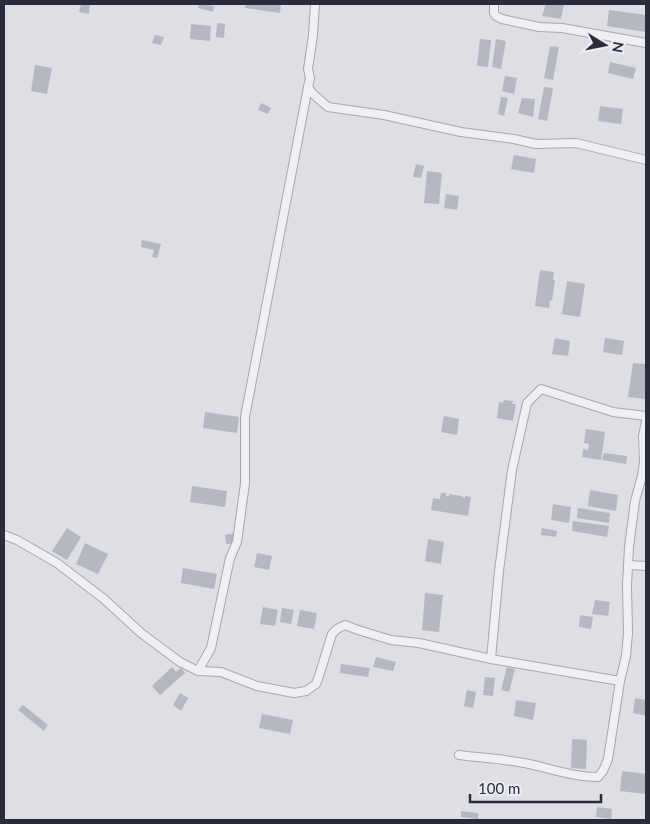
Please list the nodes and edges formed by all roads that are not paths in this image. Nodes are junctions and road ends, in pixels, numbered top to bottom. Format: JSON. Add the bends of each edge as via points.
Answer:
{"nodes":[{"id":1,"x":315,"y":4,"type":"edge"},
{"id":2,"x":494,"y":4,"type":"edge"},
{"id":3,"x":646,"y":43,"type":"edge"},
{"id":4,"x":308,"y":87,"type":"junction"},
{"id":5,"x":646,"y":160,"type":"edge"},
{"id":6,"x":646,"y":416,"type":"edge"},
{"id":7,"x":646,"y":421,"type":"edge"},
{"id":8,"x":4,"y":536,"type":"edge"},
{"id":9,"x":629,"y":565,"type":"junction"},
{"id":10,"x":646,"y":566,"type":"edge"},
{"id":11,"x":491,"y":660,"type":"junction"},
{"id":12,"x":198,"y":671,"type":"junction"},
{"id":13,"x":620,"y":681,"type":"junction"},
{"id":14,"x":459,"y":755,"type":"dead end"}],
"edges":[{"from":1,"to":4,"type":"street"},
{"from":2,"to":3,"type":"street","via":[[494,13],[502,19]]},
{"from":4,"to":5,"type":"street","via":[[328,107],[536,144],[576,143]]},
{"from":4,"to":12,"type":"street","via":[[245,417],[245,483],[237,542],[230,558],[211,648]]},
{"from":6,"to":11,"type":"street","via":[[614,412],[541,389],[527,403],[512,470],[498,571]]},
{"from":7,"to":9,"type":"street","via":[[644,462],[635,501]]},
{"from":8,"to":12,"type":"street","via":[[17,540],[57,564],[104,599],[140,633]]},
{"from":9,"to":10,"type":"street"},
{"from":9,"to":13,"type":"street","via":[[628,633]]},
{"from":11,"to":12,"type":"street","via":[[419,643],[391,640],[345,625],[332,634],[320,676],[316,684],[306,691],[294,693],[257,686],[221,672]]},
{"from":11,"to":13,"type":"street"},
{"from":13,"to":14,"type":"street","via":[[608,759],[598,777]]}]}
